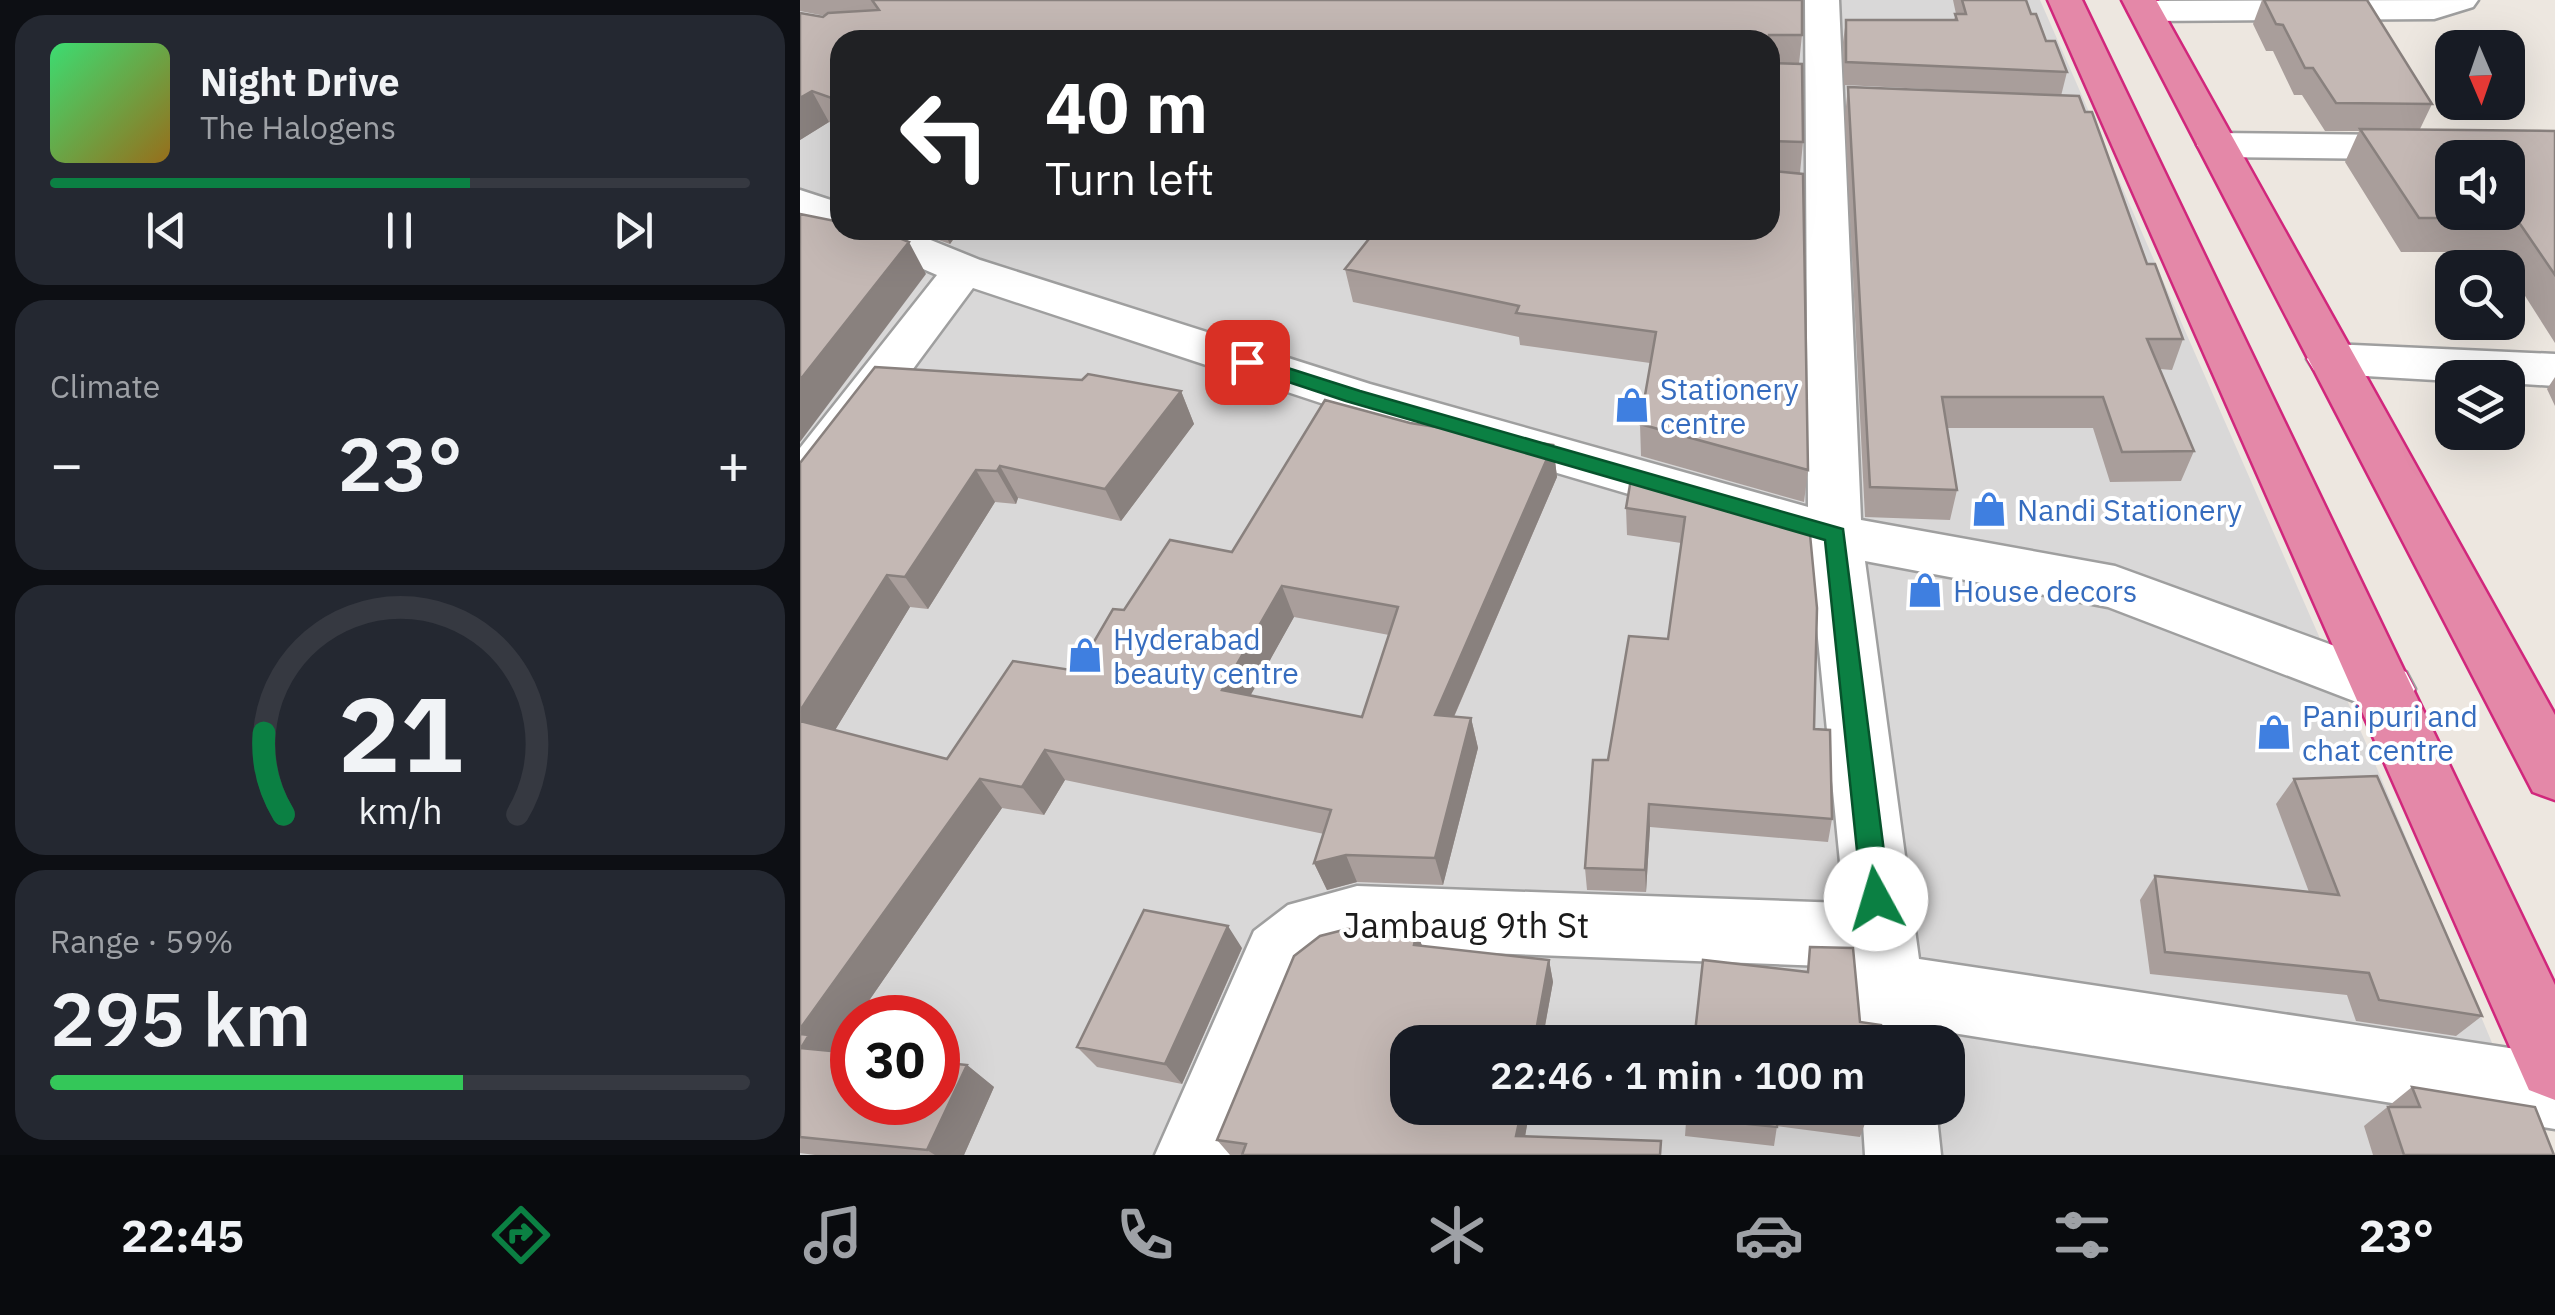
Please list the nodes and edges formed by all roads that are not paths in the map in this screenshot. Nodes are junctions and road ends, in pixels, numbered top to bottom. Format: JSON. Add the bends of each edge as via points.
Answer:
{"nodes":[{"id":1,"x":1822,"y":0,"type":"edge"},
{"id":2,"x":2065,"y":0,"type":"edge"},
{"id":3,"x":2461,"y":0,"type":"edge"},
{"id":4,"x":2142,"y":6,"type":"edge"},
{"id":5,"x":2217,"y":146,"type":"junction"},
{"id":6,"x":2555,"y":149,"type":"edge"},
{"id":7,"x":800,"y":202,"type":"edge"},
{"id":8,"x":830,"y":214,"type":"edge"},
{"id":9,"x":893,"y":240,"type":"edge"},
{"id":10,"x":964,"y":270,"type":"junction"},
{"id":11,"x":2331,"y":359,"type":"junction"},
{"id":12,"x":2555,"y":370,"type":"edge"},
{"id":13,"x":800,"y":484,"type":"edge"},
{"id":14,"x":1835,"y":535,"type":"junction"},
{"id":15,"x":2385,"y":690,"type":"junction"},
{"id":16,"x":2546,"y":742,"type":"edge"},
{"id":17,"x":1888,"y":989,"type":"edge"},
{"id":18,"x":2555,"y":1064,"type":"edge"},
{"id":19,"x":2555,"y":1092,"type":"edge"},
{"id":20,"x":1900,"y":1125,"type":"edge"},
{"id":21,"x":1194,"y":1155,"type":"edge"},
{"id":22,"x":1902,"y":1155,"type":"edge"}],
"edges":[{"from":1,"to":14,"type":"street","via":[[1823,91],[1807,190]]},
{"from":2,"to":15,"type":"highway","via":[[2097,112],[2233,372]]},
{"from":3,"to":4,"type":"street","via":[[2434,10]]},
{"from":4,"to":5,"type":"highway"},
{"from":5,"to":6,"type":"street"},
{"from":5,"to":11,"type":"highway"},
{"from":7,"to":8,"type":"street"},
{"from":9,"to":10,"type":"street"},
{"from":10,"to":13,"type":"street"},
{"from":10,"to":14,"type":"street","via":[[1353,396]]},
{"from":11,"to":12,"type":"street"},
{"from":11,"to":16,"type":"highway"},
{"from":14,"to":15,"type":"street","via":[[2115,587]]},
{"from":14,"to":17,"type":"street"},
{"from":15,"to":18,"type":"highway"},
{"from":17,"to":19,"type":"street","name":"Jambaug 9th St"},
{"from":17,"to":21,"type":"street","name":"Jambaug 9th St","via":[[1358,917],[1312,927],[1278,954]]},
{"from":20,"to":22,"type":"street"}]}
